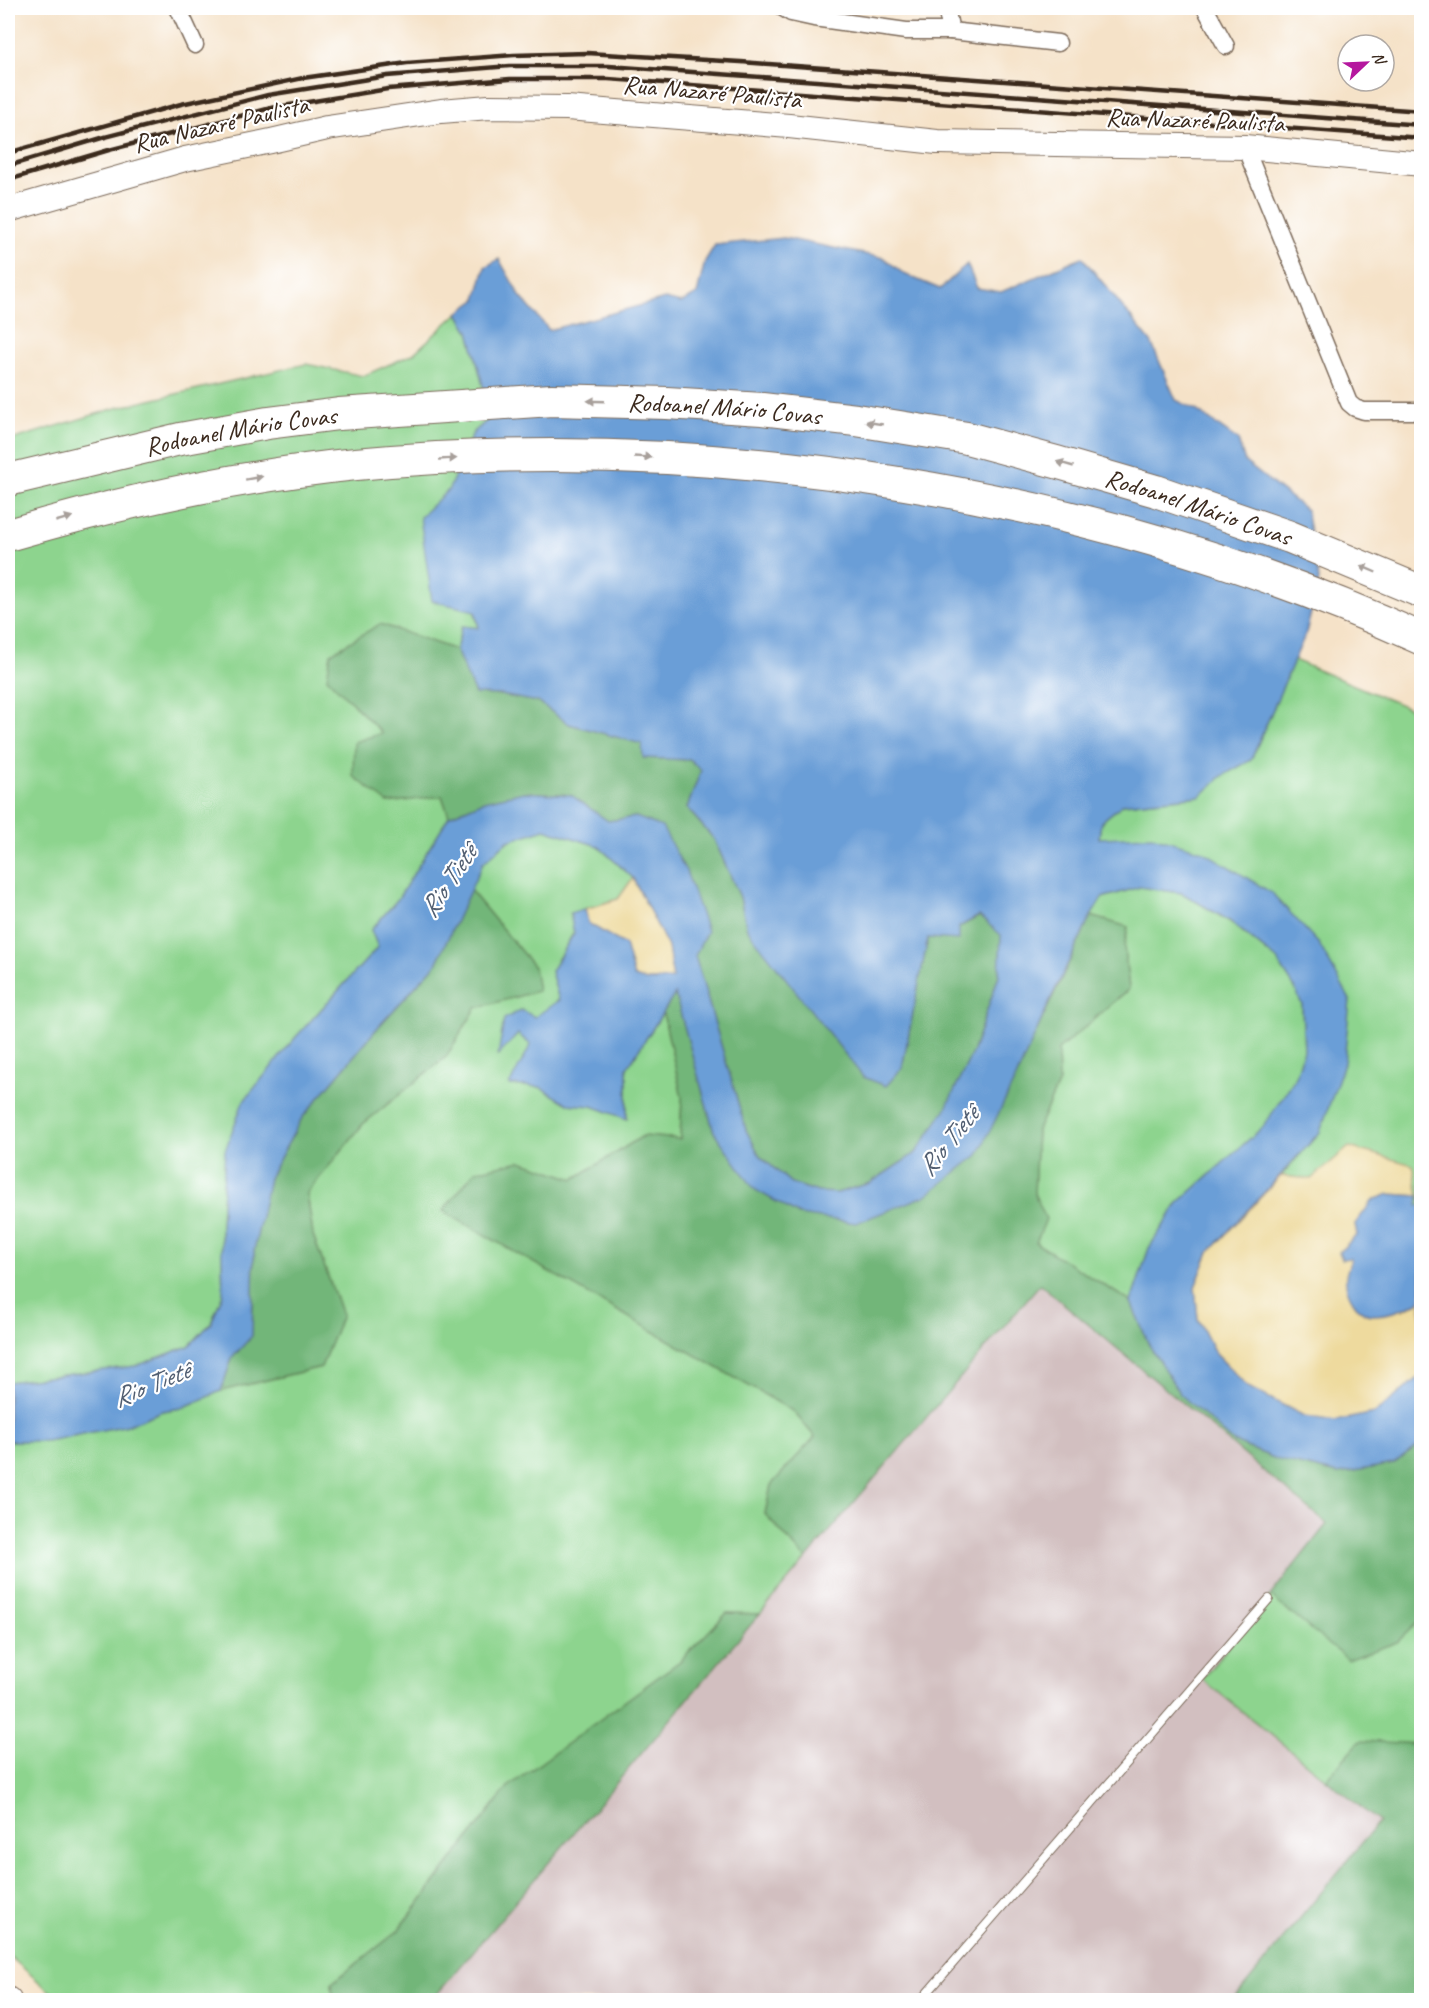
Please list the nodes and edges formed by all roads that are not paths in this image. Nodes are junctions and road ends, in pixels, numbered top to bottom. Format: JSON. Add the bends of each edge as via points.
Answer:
{"nodes":[{"id":1,"x":178,"y":8,"type":"edge"},
{"id":2,"x":783,"y":8,"type":"edge"},
{"id":3,"x":946,"y":8,"type":"edge"},
{"id":4,"x":1205,"y":8,"type":"edge"},
{"id":5,"x":951,"y":31,"type":"junction"},
{"id":6,"x":1058,"y":43,"type":"dead end"},
{"id":7,"x":195,"y":45,"type":"dead end"},
{"id":8,"x":1226,"y":46,"type":"dead end"},
{"id":9,"x":1245,"y":147,"type":"junction"},
{"id":10,"x":1422,"y":164,"type":"edge"},
{"id":11,"x":8,"y":210,"type":"edge"},
{"id":12,"x":1422,"y":411,"type":"edge"},
{"id":13,"x":8,"y":480,"type":"edge"},
{"id":14,"x":8,"y":535,"type":"edge"},
{"id":15,"x":1422,"y":592,"type":"edge"},
{"id":16,"x":1422,"y":639,"type":"edge"},
{"id":17,"x":1269,"y":1599,"type":"dead end"},
{"id":18,"x":921,"y":2001,"type":"edge"}],
"edges":[{"from":1,"to":7,"type":"street"},
{"from":2,"to":5,"type":"street","via":[[814,18],[895,30]]},
{"from":3,"to":5,"type":"street"},
{"from":4,"to":8,"type":"street"},
{"from":5,"to":6,"type":"street"},
{"from":9,"to":10,"type":"main road","name":"Rua Nazaré Paulista"},
{"from":9,"to":11,"type":"main road","name":"Rua Nazaré Paulista","via":[[937,142],[567,108],[489,107],[305,133],[185,159]]},
{"from":9,"to":12,"type":"street","via":[[1349,403],[1364,411]]},
{"from":15,"to":13,"type":"highway","name":"Rodoanel Mário Covas","one_way":true,"via":[[1290,537],[1056,462],[967,438],[762,409],[552,400],[339,414],[180,439]]},
{"from":14,"to":16,"type":"highway","name":"Rodoanel Mário Covas","one_way":true,"via":[[106,507],[187,490],[357,464],[533,455],[751,464],[944,490],[1145,538],[1329,599]]},
{"from":17,"to":18,"type":"lane"}]}
